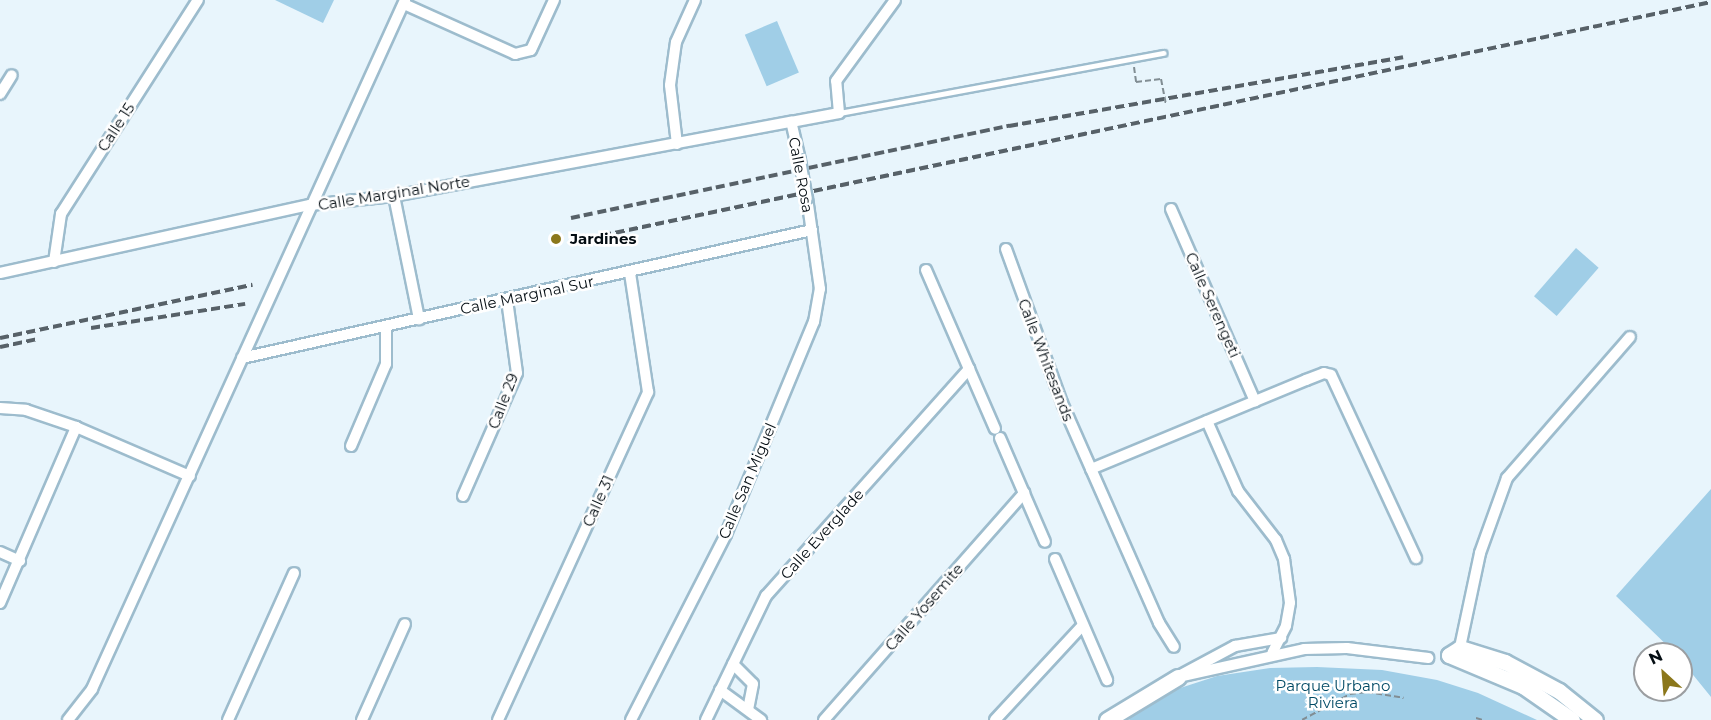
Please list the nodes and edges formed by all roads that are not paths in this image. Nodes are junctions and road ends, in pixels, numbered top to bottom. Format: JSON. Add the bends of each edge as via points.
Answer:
{"nodes":[{"id":1,"x":198,"y":0,"type":"edge"},
{"id":2,"x":554,"y":0,"type":"edge"},
{"id":3,"x":695,"y":0,"type":"edge"},
{"id":4,"x":895,"y":0,"type":"edge"},
{"id":5,"x":405,"y":2,"type":"edge"},
{"id":6,"x":1164,"y":53,"type":"dead end"},
{"id":7,"x":12,"y":75,"type":"dead end"},
{"id":8,"x":0,"y":94,"type":"edge"},
{"id":9,"x":839,"y":113,"type":"junction"},
{"id":10,"x":791,"y":122,"type":"junction"},
{"id":11,"x":678,"y":144,"type":"junction"},
{"id":12,"x":394,"y":196,"type":"junction"},
{"id":13,"x":310,"y":206,"type":"junction"},
{"id":14,"x":1171,"y":210,"type":"dead end"},
{"id":15,"x":812,"y":230,"type":"junction"},
{"id":16,"x":1006,"y":249,"type":"dead end"},
{"id":17,"x":54,"y":262,"type":"junction"},
{"id":18,"x":926,"y":270,"type":"dead end"},
{"id":19,"x":0,"y":273,"type":"edge"},
{"id":20,"x":630,"y":273,"type":"junction"},
{"id":21,"x":507,"y":300,"type":"junction"},
{"id":22,"x":420,"y":319,"type":"junction"},
{"id":23,"x":386,"y":326,"type":"junction"},
{"id":24,"x":1630,"y":336,"type":"dead end"},
{"id":25,"x":242,"y":358,"type":"junction"},
{"id":26,"x":969,"y":369,"type":"junction"},
{"id":27,"x":1255,"y":401,"type":"junction"},
{"id":28,"x":0,"y":408,"type":"edge"},
{"id":29,"x":1207,"y":420,"type":"junction"},
{"id":30,"x":76,"y":427,"type":"junction"},
{"id":31,"x":351,"y":446,"type":"dead end"},
{"id":32,"x":1091,"y":469,"type":"junction"},
{"id":33,"x":190,"y":476,"type":"junction"},
{"id":34,"x":1024,"y":493,"type":"junction"},
{"id":35,"x":463,"y":496,"type":"dead end"},
{"id":36,"x":1045,"y":542,"type":"dead end"},
{"id":37,"x":0,"y":552,"type":"edge"},
{"id":38,"x":1416,"y":558,"type":"dead end"},
{"id":39,"x":1055,"y":559,"type":"dead end"},
{"id":40,"x":20,"y":561,"type":"junction"},
{"id":41,"x":294,"y":573,"type":"dead end"},
{"id":42,"x":0,"y":603,"type":"edge"},
{"id":43,"x":405,"y":624,"type":"dead end"},
{"id":44,"x":1083,"y":625,"type":"junction"},
{"id":45,"x":1281,"y":638,"type":"junction"},
{"id":46,"x":1174,"y":647,"type":"dead end"},
{"id":47,"x":1272,"y":653,"type":"junction"},
{"id":48,"x":1455,"y":655,"type":"junction"},
{"id":49,"x":1428,"y":658,"type":"dead end"},
{"id":50,"x":733,"y":664,"type":"junction"},
{"id":51,"x":1178,"y":677,"type":"junction"},
{"id":52,"x":1107,"y":680,"type":"dead end"},
{"id":53,"x":720,"y":690,"type":"junction"},
{"id":54,"x":748,"y":709,"type":"junction"},
{"id":55,"x":68,"y":720,"type":"edge"},
{"id":56,"x":228,"y":720,"type":"edge"},
{"id":57,"x":362,"y":720,"type":"edge"},
{"id":58,"x":498,"y":720,"type":"edge"},
{"id":59,"x":631,"y":720,"type":"edge"},
{"id":60,"x":706,"y":720,"type":"edge"},
{"id":61,"x":761,"y":720,"type":"edge"},
{"id":62,"x":824,"y":720,"type":"edge"},
{"id":63,"x":995,"y":720,"type":"edge"},
{"id":64,"x":1107,"y":720,"type":"edge"},
{"id":65,"x":1572,"y":720,"type":"edge"},
{"id":66,"x":1595,"y":720,"type":"edge"}],
"edges":[{"from":1,"to":17,"type":"street","name":"Calle 15","via":[[61,214]]},
{"from":2,"to":5,"type":"street","via":[[531,50],[515,54]]},
{"from":3,"to":11,"type":"street","via":[[676,42],[670,86]]},
{"from":4,"to":9,"type":"street","via":[[836,81]]},
{"from":5,"to":13,"type":"street"},
{"from":6,"to":9,"type":"lane"},
{"from":7,"to":8,"type":"street"},
{"from":9,"to":10,"type":"street","name":"Calle Rosa"},
{"from":10,"to":11,"type":"street","name":"Calle Marginal Norte"},
{"from":10,"to":15,"type":"street","name":"Calle Rosa","bridge":true},
{"from":11,"to":12,"type":"street","name":"Calle Marginal Norte"},
{"from":12,"to":13,"type":"street","name":"Calle Marginal Norte"},
{"from":12,"to":22,"type":"street"},
{"from":13,"to":17,"type":"street","name":"Calle Marginal Norte"},
{"from":13,"to":25,"type":"street"},
{"from":14,"to":27,"type":"street","name":"Calle Serengeti"},
{"from":15,"to":20,"type":"street","name":"Calle Marginal Sur"},
{"from":15,"to":59,"type":"street","name":"Calle San Miguel","via":[[820,289],[814,322],[726,534]]},
{"from":16,"to":32,"type":"street","name":"Calle Whitesands","via":[[1041,350]]},
{"from":17,"to":19,"type":"street","name":"Calle Marginal Norte"},
{"from":18,"to":26,"type":"street"},
{"from":20,"to":21,"type":"street","name":"Calle Marginal Sur"},
{"from":20,"to":58,"type":"street","name":"Calle 31","via":[[648,392]]},
{"from":21,"to":22,"type":"street","name":"Calle Marginal Sur"},
{"from":21,"to":35,"type":"street","name":"Calle 29","via":[[517,373]]},
{"from":22,"to":23,"type":"street","name":"Calle Marginal Sur"},
{"from":23,"to":25,"type":"street","name":"Calle Marginal Sur"},
{"from":23,"to":31,"type":"street","via":[[386,364]]},
{"from":24,"to":48,"type":"street","via":[[1507,478],[1480,553]]},
{"from":25,"to":33,"type":"street"},
{"from":26,"to":34,"type":"street"},
{"from":26,"to":50,"type":"street","name":"Calle Everglade","via":[[766,596]]},
{"from":27,"to":29,"type":"street"},
{"from":27,"to":38,"type":"street","via":[[1324,373],[1331,375]]},
{"from":28,"to":30,"type":"street","via":[[26,410]]},
{"from":29,"to":32,"type":"street"},
{"from":29,"to":45,"type":"street","via":[[1238,491],[1276,540],[1284,559],[1290,603]]},
{"from":30,"to":33,"type":"street"},
{"from":30,"to":40,"type":"street"},
{"from":32,"to":46,"type":"street","name":"Calle Whitesands","via":[[1159,623]]},
{"from":33,"to":55,"type":"street","via":[[92,688]]},
{"from":34,"to":36,"type":"street"},
{"from":34,"to":62,"type":"street","name":"Calle Yosemite"},
{"from":37,"to":40,"type":"street"},
{"from":39,"to":44,"type":"street"},
{"from":40,"to":42,"type":"street"},
{"from":41,"to":56,"type":"street"},
{"from":43,"to":57,"type":"street"},
{"from":44,"to":52,"type":"street"},
{"from":44,"to":63,"type":"street"},
{"from":45,"to":47,"type":"street"},
{"from":45,"to":51,"type":"street","via":[[1235,646]]},
{"from":47,"to":49,"type":"street","via":[[1347,648]]},
{"from":47,"to":51,"type":"street","via":[[1217,671]]},
{"from":48,"to":65,"type":"street","via":[[1523,686]]},
{"from":48,"to":66,"type":"street","via":[[1505,662],[1533,675]]},
{"from":50,"to":53,"type":"street","name":"Calle Everglade"},
{"from":50,"to":54,"type":"street","via":[[753,684]]},
{"from":51,"to":64,"type":"street"},
{"from":53,"to":54,"type":"street"},
{"from":53,"to":60,"type":"street","name":"Calle Everglade"},
{"from":54,"to":61,"type":"street"}]}
